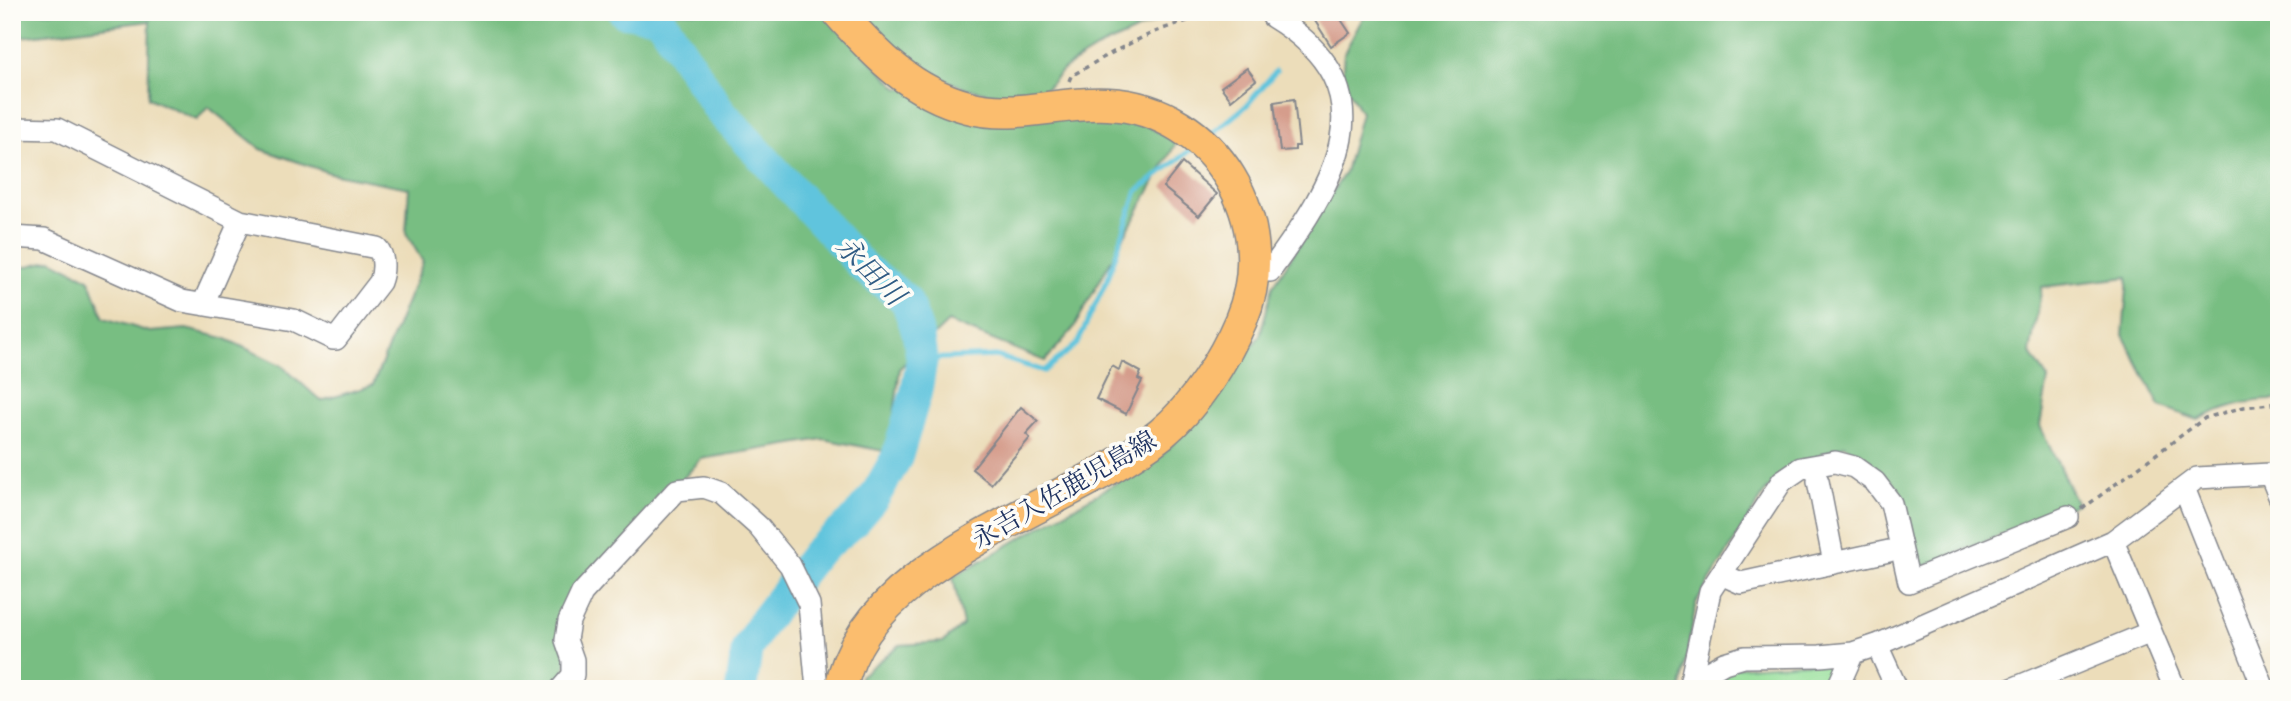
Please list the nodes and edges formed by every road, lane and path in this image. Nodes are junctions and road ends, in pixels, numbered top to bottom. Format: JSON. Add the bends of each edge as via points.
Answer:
{"nodes":[{"id":1,"x":838,"y":12,"type":"edge"},
{"id":2,"x":1273,"y":17,"type":"joint"},
{"id":3,"x":1070,"y":105,"type":"junction"},
{"id":4,"x":12,"y":128,"type":"edge"},
{"id":5,"x":240,"y":221,"type":"junction"},
{"id":6,"x":12,"y":237,"type":"edge"},
{"id":7,"x":1254,"y":259,"type":"junction"},
{"id":8,"x":203,"y":304,"type":"junction"},
{"id":9,"x":2279,"y":403,"type":"edge"},
{"id":10,"x":1818,"y":481,"type":"dead end"},
{"id":11,"x":2184,"y":488,"type":"junction"},
{"id":12,"x":2279,"y":496,"type":"edge"},
{"id":13,"x":2068,"y":517,"type":"joint"},
{"id":14,"x":2113,"y":541,"type":"junction"},
{"id":15,"x":1889,"y":551,"type":"dead end"},
{"id":16,"x":1834,"y":563,"type":"junction"},
{"id":17,"x":1721,"y":574,"type":"junction"},
{"id":18,"x":2151,"y":632,"type":"junction"},
{"id":19,"x":1877,"y":645,"type":"junction"},
{"id":20,"x":1853,"y":653,"type":"junction"},
{"id":21,"x":2279,"y":682,"type":"edge"},
{"id":22,"x":1690,"y":685,"type":"edge"},
{"id":23,"x":561,"y":689,"type":"edge"},
{"id":24,"x":817,"y":689,"type":"edge"},
{"id":25,"x":841,"y":689,"type":"edge"},
{"id":26,"x":1837,"y":689,"type":"edge"},
{"id":27,"x":1897,"y":689,"type":"edge"},
{"id":28,"x":2012,"y":689,"type":"edge"},
{"id":29,"x":2175,"y":689,"type":"edge"},
{"id":30,"x":2264,"y":689,"type":"edge"},
{"id":31,"x":2273,"y":689,"type":"edge"}],
"edges":[{"from":1,"to":3,"type":"main road","name":"永吉入佐鹿児島線","via":[[899,75],[927,91],[969,107],[1002,112]]},
{"from":2,"to":3,"type":"path","via":[[1213,15],[1175,23],[1131,42],[1071,76]]},
{"from":2,"to":7,"type":"street","via":[[1303,34],[1329,71],[1343,107],[1343,138],[1316,205],[1286,250],[1270,271]]},
{"from":3,"to":7,"type":"main road","name":"永吉入佐鹿児島線","via":[[1134,107],[1200,139],[1238,188],[1250,221]]},
{"from":4,"to":5,"type":"street","via":[[57,129]]},
{"from":5,"to":8,"type":"street"},
{"from":5,"to":8,"type":"street","via":[[377,248],[382,254],[382,278],[336,339],[293,320]]},
{"from":6,"to":8,"type":"street","via":[[44,239],[174,298]]},
{"from":7,"to":25,"type":"main road","name":"永吉入佐鹿児島線","via":[[1251,296],[1228,345],[1169,426],[1131,456],[969,545],[901,590],[862,632]]},
{"from":9,"to":13,"type":"path","via":[[2205,418]]},
{"from":10,"to":16,"type":"street"},
{"from":11,"to":12,"type":"street","via":[[2197,478],[2258,472],[2270,474]]},
{"from":11,"to":14,"type":"street"},
{"from":11,"to":30,"type":"street"},
{"from":13,"to":17,"type":"street","via":[[1909,582],[1891,503],[1875,482],[1854,467],[1815,463],[1782,481]]},
{"from":14,"to":18,"type":"street"},
{"from":14,"to":19,"type":"street"},
{"from":15,"to":16,"type":"street"},
{"from":16,"to":17,"type":"street","via":[[1741,583]]},
{"from":17,"to":22,"type":"street","via":[[1710,591]]},
{"from":18,"to":28,"type":"street"},
{"from":18,"to":29,"type":"street"},
{"from":19,"to":20,"type":"street"},
{"from":19,"to":27,"type":"street"},
{"from":20,"to":22,"type":"street","via":[[1744,657],[1724,663]]},
{"from":20,"to":26,"type":"street"},
{"from":21,"to":31,"type":"street"},
{"from":23,"to":24,"type":"street","via":[[573,676],[566,640],[582,593],[677,490],[704,487],[721,493],[758,526],[790,565],[808,604]]}]}
